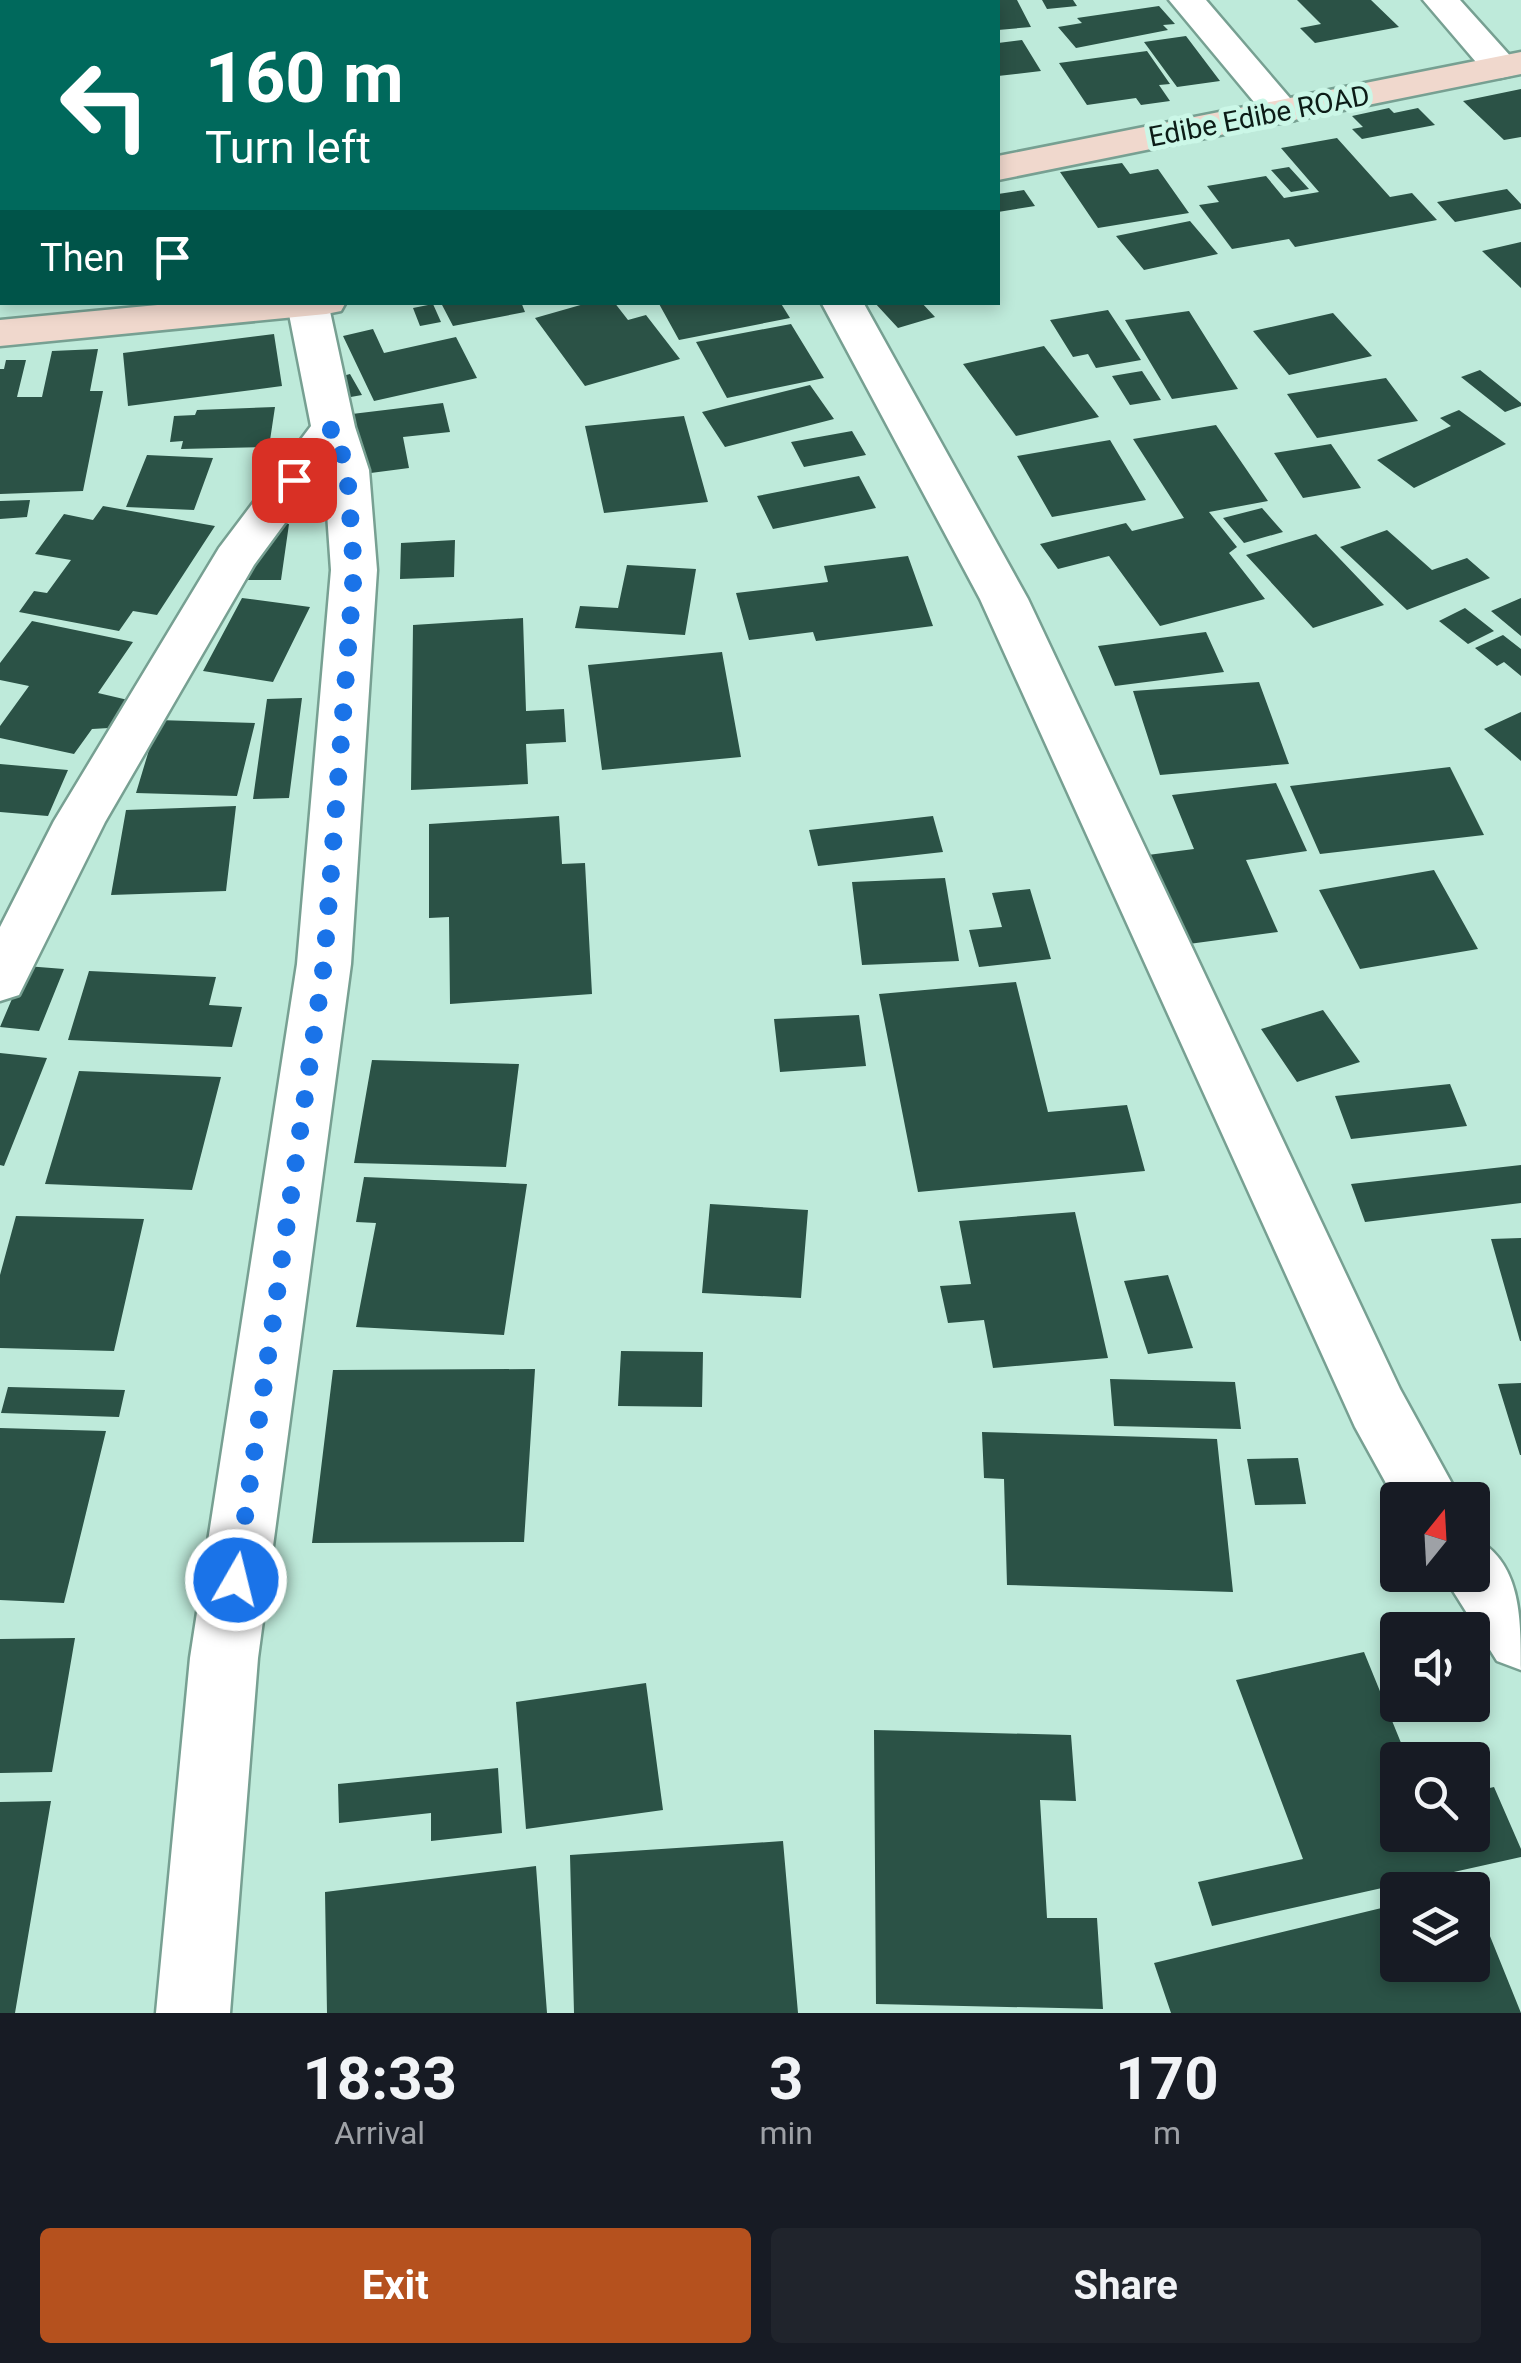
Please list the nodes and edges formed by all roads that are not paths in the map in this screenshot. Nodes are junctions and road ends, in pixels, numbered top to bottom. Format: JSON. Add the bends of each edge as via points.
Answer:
{"nodes":[{"id":1,"x":1187,"y":0,"type":"edge"},
{"id":2,"x":1441,"y":0,"type":"edge"},
{"id":3,"x":1510,"y":65,"type":"edge"},
{"id":4,"x":1282,"y":112,"type":"junction"},
{"id":5,"x":1000,"y":168,"type":"edge"},
{"id":6,"x":296,"y":305,"type":"edge"},
{"id":7,"x":317,"y":305,"type":"edge"},
{"id":8,"x":844,"y":305,"type":"edge"},
{"id":9,"x":0,"y":333,"type":"edge"},
{"id":10,"x":333,"y":427,"type":"junction"},
{"id":11,"x":0,"y":980,"type":"edge"},
{"id":12,"x":1418,"y":1482,"type":"edge"},
{"id":13,"x":1489,"y":1592,"type":"edge"},
{"id":14,"x":1521,"y":1639,"type":"edge"},
{"id":15,"x":193,"y":2013,"type":"edge"}],
"edges":[{"from":1,"to":4,"type":"street"},
{"from":2,"to":3,"type":"street"},
{"from":3,"to":4,"type":"main road","name":"Edibe Edibe ROAD"},
{"from":4,"to":5,"type":"main road","name":"Edibe Edibe ROAD"},
{"from":6,"to":9,"type":"main road"},
{"from":7,"to":10,"type":"street"},
{"from":8,"to":12,"type":"street","via":[[1004,598],[1377,1408]]},
{"from":10,"to":11,"type":"street","via":[[236,559],[80,822]]},
{"from":10,"to":15,"type":"street","via":[[347,470],[354,570],[324,964],[224,1658]]},
{"from":13,"to":14,"type":"street"}]}
